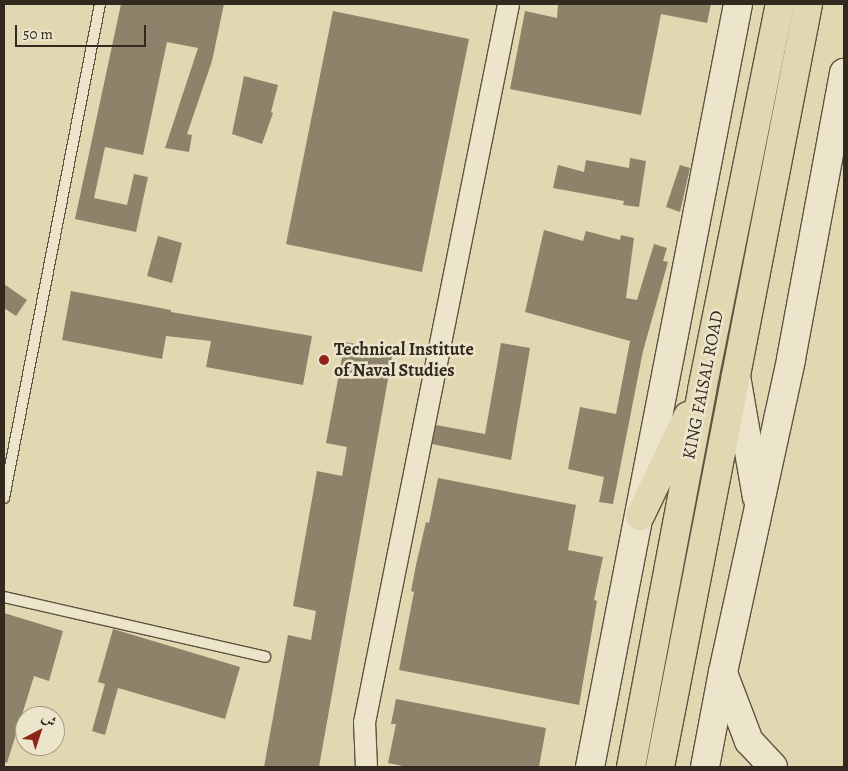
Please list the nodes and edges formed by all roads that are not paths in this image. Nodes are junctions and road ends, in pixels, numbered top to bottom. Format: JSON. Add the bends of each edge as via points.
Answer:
{"nodes":[{"id":1,"x":100,"y":4,"type":"edge"},
{"id":2,"x":508,"y":4,"type":"edge"},
{"id":3,"x":738,"y":4,"type":"edge"},
{"id":4,"x":780,"y":4,"type":"edge"},
{"id":5,"x":808,"y":4,"type":"edge"},
{"id":6,"x":843,"y":84,"type":"edge"},
{"id":7,"x":736,"y":375,"type":"junction"},
{"id":8,"x":702,"y":390,"type":"junction"},
{"id":9,"x":4,"y":498,"type":"edge"},
{"id":10,"x":760,"y":510,"type":"junction"},
{"id":11,"x":640,"y":516,"type":"junction"},
{"id":12,"x":4,"y":596,"type":"edge"},
{"id":13,"x":265,"y":657,"type":"dead end"},
{"id":14,"x":723,"y":672,"type":"junction"},
{"id":15,"x":366,"y":767,"type":"edge"},
{"id":16,"x":590,"y":767,"type":"edge"},
{"id":17,"x":631,"y":767,"type":"edge"},
{"id":18,"x":660,"y":767,"type":"edge"},
{"id":19,"x":705,"y":767,"type":"edge"},
{"id":20,"x":773,"y":767,"type":"edge"}],
"edges":[{"from":1,"to":9,"type":"lane"},
{"from":2,"to":15,"type":"street","via":[[364,722]]},
{"from":3,"to":11,"type":"main road"},
{"from":4,"to":8,"type":"highway","name":"KING FAISAL ROAD"},
{"from":5,"to":7,"type":"highway","name":"KING FAISAL ROAD"},
{"from":6,"to":10,"type":"main road"},
{"from":7,"to":10,"type":"main road"},
{"from":7,"to":18,"type":"highway","name":"KING FAISAL ROAD"},
{"from":8,"to":11,"type":"highway"},
{"from":8,"to":17,"type":"highway","name":"KING FAISAL ROAD"},
{"from":10,"to":14,"type":"main road"},
{"from":11,"to":16,"type":"main road"},
{"from":12,"to":13,"type":"lane"},
{"from":14,"to":19,"type":"main road"},
{"from":14,"to":20,"type":"main road","via":[[749,741]]}]}
